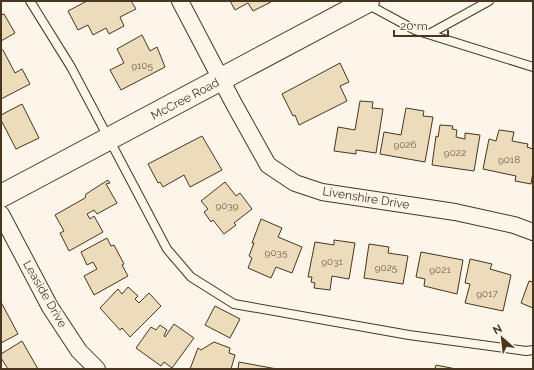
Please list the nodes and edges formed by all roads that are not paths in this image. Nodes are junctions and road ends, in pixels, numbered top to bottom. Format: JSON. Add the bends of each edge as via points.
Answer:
{"nodes":[{"id":1,"x":30,"y":1,"type":"edge"},
{"id":2,"x":180,"y":1,"type":"edge"},
{"id":3,"x":489,"y":1,"type":"edge"},
{"id":4,"x":366,"y":2,"type":"edge"},
{"id":5,"x":429,"y":34,"type":"junction"},
{"id":6,"x":533,"y":67,"type":"edge"},
{"id":7,"x":221,"y":79,"type":"junction"},
{"id":8,"x":108,"y":139,"type":"junction"},
{"id":9,"x":1,"y":196,"type":"edge"},
{"id":10,"x":1,"y":214,"type":"edge"},
{"id":11,"x":533,"y":232,"type":"edge"},
{"id":12,"x":533,"y":350,"type":"edge"},
{"id":13,"x":97,"y":369,"type":"edge"}],
"edges":[{"from":1,"to":8,"type":"lane","via":[[71,67]]},
{"from":2,"to":7,"type":"street","name":"Livenshire Drive"},
{"from":3,"to":5,"type":"lane"},
{"from":4,"to":5,"type":"lane","via":[[415,30]]},
{"from":4,"to":7,"type":"street","name":"McCree Road"},
{"from":5,"to":6,"type":"lane"},
{"from":7,"to":8,"type":"street","name":"McCree Road"},
{"from":7,"to":11,"type":"street","name":"Livenshire Drive","via":[[268,165],[295,183],[322,192],[455,212],[514,225]]},
{"from":8,"to":9,"type":"street","name":"McCree Road"},
{"from":8,"to":12,"type":"lane","via":[[167,249],[191,277],[234,304],[409,335]]},
{"from":10,"to":13,"type":"street","name":"Leaside Drive","via":[[50,307],[79,351]]}]}
